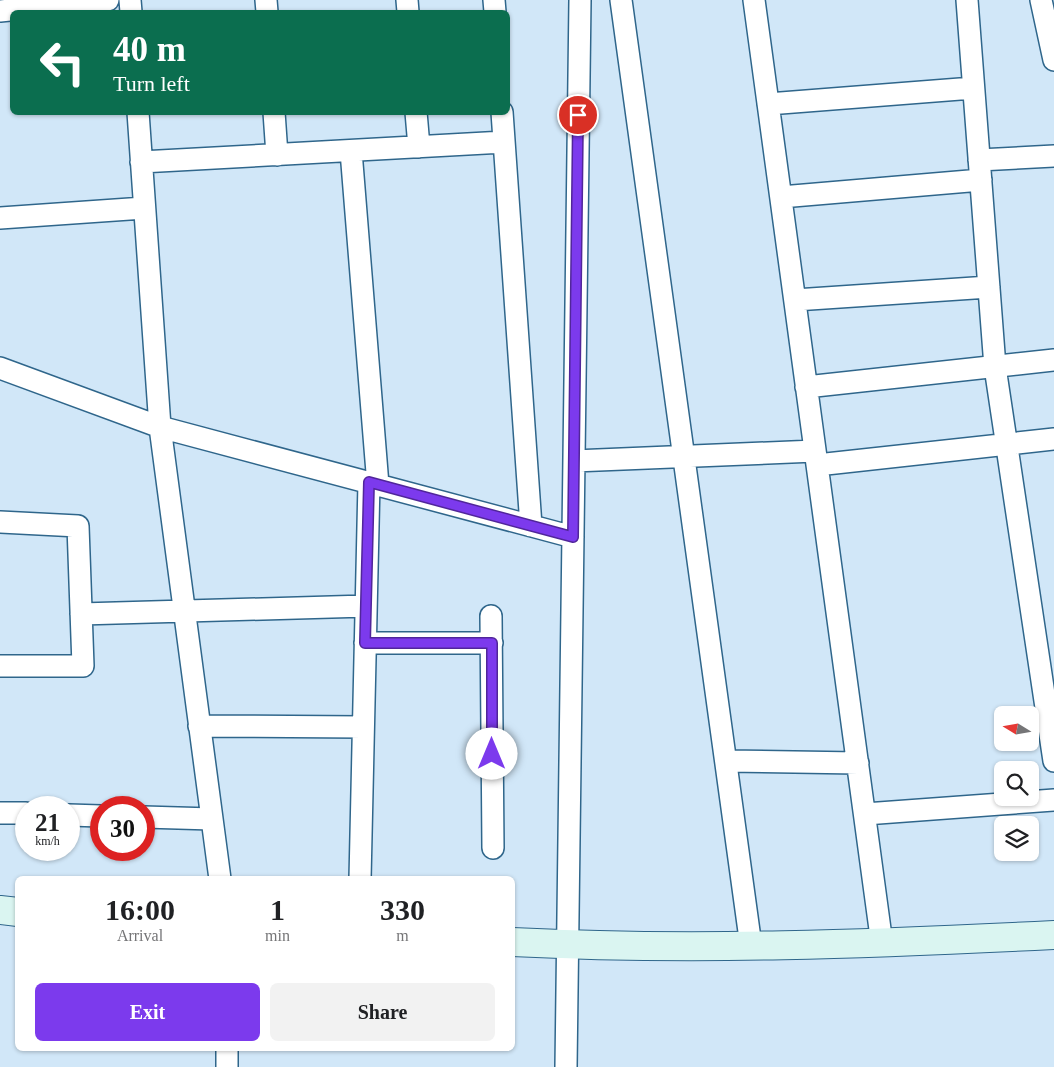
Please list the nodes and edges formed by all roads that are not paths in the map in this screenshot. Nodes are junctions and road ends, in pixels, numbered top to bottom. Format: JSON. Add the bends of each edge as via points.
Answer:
{"nodes":[{"id":1,"x":108,"y":0,"type":"edge"},
{"id":2,"x":580,"y":0,"type":"edge"},
{"id":3,"x":622,"y":0,"type":"edge"},
{"id":4,"x":754,"y":0,"type":"edge"},
{"id":5,"x":966,"y":0,"type":"edge"},
{"id":6,"x":1041,"y":0,"type":"edge"},
{"id":7,"x":0,"y":11,"type":"edge"},
{"id":8,"x":1054,"y":60,"type":"edge"},
{"id":9,"x":973,"y":88,"type":"junction"},
{"id":10,"x":768,"y":104,"type":"junction"},
{"id":11,"x":138,"y":115,"type":"edge"},
{"id":12,"x":274,"y":115,"type":"edge"},
{"id":13,"x":416,"y":115,"type":"edge"},
{"id":14,"x":502,"y":115,"type":"edge"},
{"id":15,"x":504,"y":142,"type":"junction"},
{"id":16,"x":419,"y":147,"type":"junction"},
{"id":17,"x":350,"y":151,"type":"junction"},
{"id":18,"x":277,"y":155,"type":"junction"},
{"id":19,"x":1054,"y":156,"type":"edge"},
{"id":20,"x":141,"y":162,"type":"junction"},
{"id":21,"x":980,"y":170,"type":"junction"},
{"id":22,"x":780,"y":198,"type":"junction"},
{"id":23,"x":144,"y":208,"type":"junction"},
{"id":24,"x":0,"y":218,"type":"edge"},
{"id":25,"x":989,"y":287,"type":"junction"},
{"id":26,"x":795,"y":300,"type":"junction"},
{"id":27,"x":1054,"y":360,"type":"edge"},
{"id":28,"x":995,"y":367,"type":"junction"},
{"id":29,"x":0,"y":368,"type":"edge"},
{"id":30,"x":806,"y":387,"type":"junction"},
{"id":31,"x":160,"y":427,"type":"junction"},
{"id":32,"x":1054,"y":439,"type":"edge"},
{"id":33,"x":1007,"y":444,"type":"junction"},
{"id":34,"x":684,"y":456,"type":"junction"},
{"id":35,"x":816,"y":458,"type":"junction"},
{"id":36,"x":574,"y":461,"type":"junction"},
{"id":37,"x":373,"y":484,"type":"junction"},
{"id":38,"x":0,"y":522,"type":"edge"},
{"id":39,"x":531,"y":526,"type":"junction"},
{"id":40,"x":573,"y":537,"type":"junction"},
{"id":41,"x":366,"y":606,"type":"junction"},
{"id":42,"x":184,"y":611,"type":"junction"},
{"id":43,"x":82,"y":614,"type":"junction"},
{"id":44,"x":492,"y":616,"type":"dead end"},
{"id":45,"x":365,"y":643,"type":"junction"},
{"id":46,"x":492,"y":643,"type":"junction"},
{"id":47,"x":0,"y":666,"type":"edge"},
{"id":48,"x":199,"y":726,"type":"junction"},
{"id":49,"x":363,"y":727,"type":"junction"},
{"id":50,"x":726,"y":761,"type":"junction"},
{"id":51,"x":1054,"y":761,"type":"edge"},
{"id":52,"x":858,"y":763,"type":"junction"},
{"id":53,"x":1054,"y":800,"type":"edge"},
{"id":54,"x":0,"y":812,"type":"edge"},
{"id":55,"x":15,"y":813,"type":"edge"},
{"id":56,"x":865,"y":814,"type":"junction"},
{"id":57,"x":155,"y":817,"type":"edge"},
{"id":58,"x":212,"y":819,"type":"junction"},
{"id":59,"x":493,"y":848,"type":"dead end"},
{"id":60,"x":220,"y":876,"type":"edge"},
{"id":61,"x":360,"y":876,"type":"edge"},
{"id":62,"x":0,"y":910,"type":"edge"},
{"id":63,"x":15,"y":912,"type":"edge"},
{"id":64,"x":1054,"y":935,"type":"edge"},
{"id":65,"x":515,"y":942,"type":"edge"},
{"id":66,"x":882,"y":944,"type":"junction"},
{"id":67,"x":568,"y":945,"type":"junction"},
{"id":68,"x":751,"y":946,"type":"junction"},
{"id":69,"x":227,"y":1051,"type":"edge"},
{"id":70,"x":227,"y":1067,"type":"edge"},
{"id":71,"x":566,"y":1067,"type":"edge"}],
"edges":[{"from":1,"to":7,"type":"street"},
{"from":2,"to":36,"type":"street"},
{"from":3,"to":34,"type":"street"},
{"from":4,"to":10,"type":"street"},
{"from":5,"to":9,"type":"street"},
{"from":6,"to":8,"type":"street"},
{"from":9,"to":10,"type":"street"},
{"from":9,"to":21,"type":"street"},
{"from":10,"to":22,"type":"street"},
{"from":11,"to":20,"type":"street"},
{"from":12,"to":18,"type":"street"},
{"from":13,"to":16,"type":"street"},
{"from":14,"to":15,"type":"street"},
{"from":15,"to":16,"type":"street"},
{"from":15,"to":39,"type":"street"},
{"from":16,"to":17,"type":"street"},
{"from":17,"to":18,"type":"street"},
{"from":17,"to":37,"type":"street"},
{"from":18,"to":20,"type":"street"},
{"from":19,"to":21,"type":"street"},
{"from":20,"to":23,"type":"street"},
{"from":21,"to":22,"type":"street"},
{"from":21,"to":25,"type":"street"},
{"from":22,"to":26,"type":"street"},
{"from":23,"to":24,"type":"street"},
{"from":23,"to":31,"type":"street"},
{"from":25,"to":26,"type":"street"},
{"from":25,"to":28,"type":"street"},
{"from":26,"to":30,"type":"street"},
{"from":27,"to":28,"type":"street"},
{"from":28,"to":30,"type":"street"},
{"from":28,"to":33,"type":"street"},
{"from":29,"to":31,"type":"street"},
{"from":30,"to":35,"type":"street"},
{"from":31,"to":37,"type":"street"},
{"from":31,"to":42,"type":"street"},
{"from":32,"to":33,"type":"street"},
{"from":33,"to":35,"type":"street"},
{"from":33,"to":51,"type":"street"},
{"from":34,"to":35,"type":"street"},
{"from":34,"to":36,"type":"street"},
{"from":34,"to":50,"type":"street"},
{"from":35,"to":52,"type":"street"},
{"from":36,"to":40,"type":"street"},
{"from":37,"to":39,"type":"street"},
{"from":37,"to":41,"type":"street"},
{"from":38,"to":43,"type":"street","via":[[78,526]]},
{"from":39,"to":40,"type":"street"},
{"from":40,"to":67,"type":"street"},
{"from":41,"to":42,"type":"street"},
{"from":41,"to":45,"type":"street"},
{"from":42,"to":43,"type":"street"},
{"from":42,"to":48,"type":"street"},
{"from":43,"to":47,"type":"street","via":[[83,666]]},
{"from":44,"to":46,"type":"street"},
{"from":45,"to":46,"type":"street"},
{"from":45,"to":49,"type":"street"},
{"from":46,"to":59,"type":"street"},
{"from":48,"to":49,"type":"street"},
{"from":48,"to":58,"type":"street"},
{"from":49,"to":61,"type":"street"},
{"from":50,"to":52,"type":"street"},
{"from":50,"to":68,"type":"street"},
{"from":52,"to":56,"type":"street"},
{"from":53,"to":56,"type":"street"},
{"from":54,"to":55,"type":"street"},
{"from":56,"to":66,"type":"street"},
{"from":57,"to":58,"type":"street"},
{"from":58,"to":60,"type":"street"},
{"from":62,"to":63,"type":"street"},
{"from":64,"to":66,"type":"street"},
{"from":65,"to":67,"type":"street"},
{"from":66,"to":68,"type":"street"},
{"from":67,"to":68,"type":"street"},
{"from":67,"to":71,"type":"street"},
{"from":69,"to":70,"type":"street"}]}
